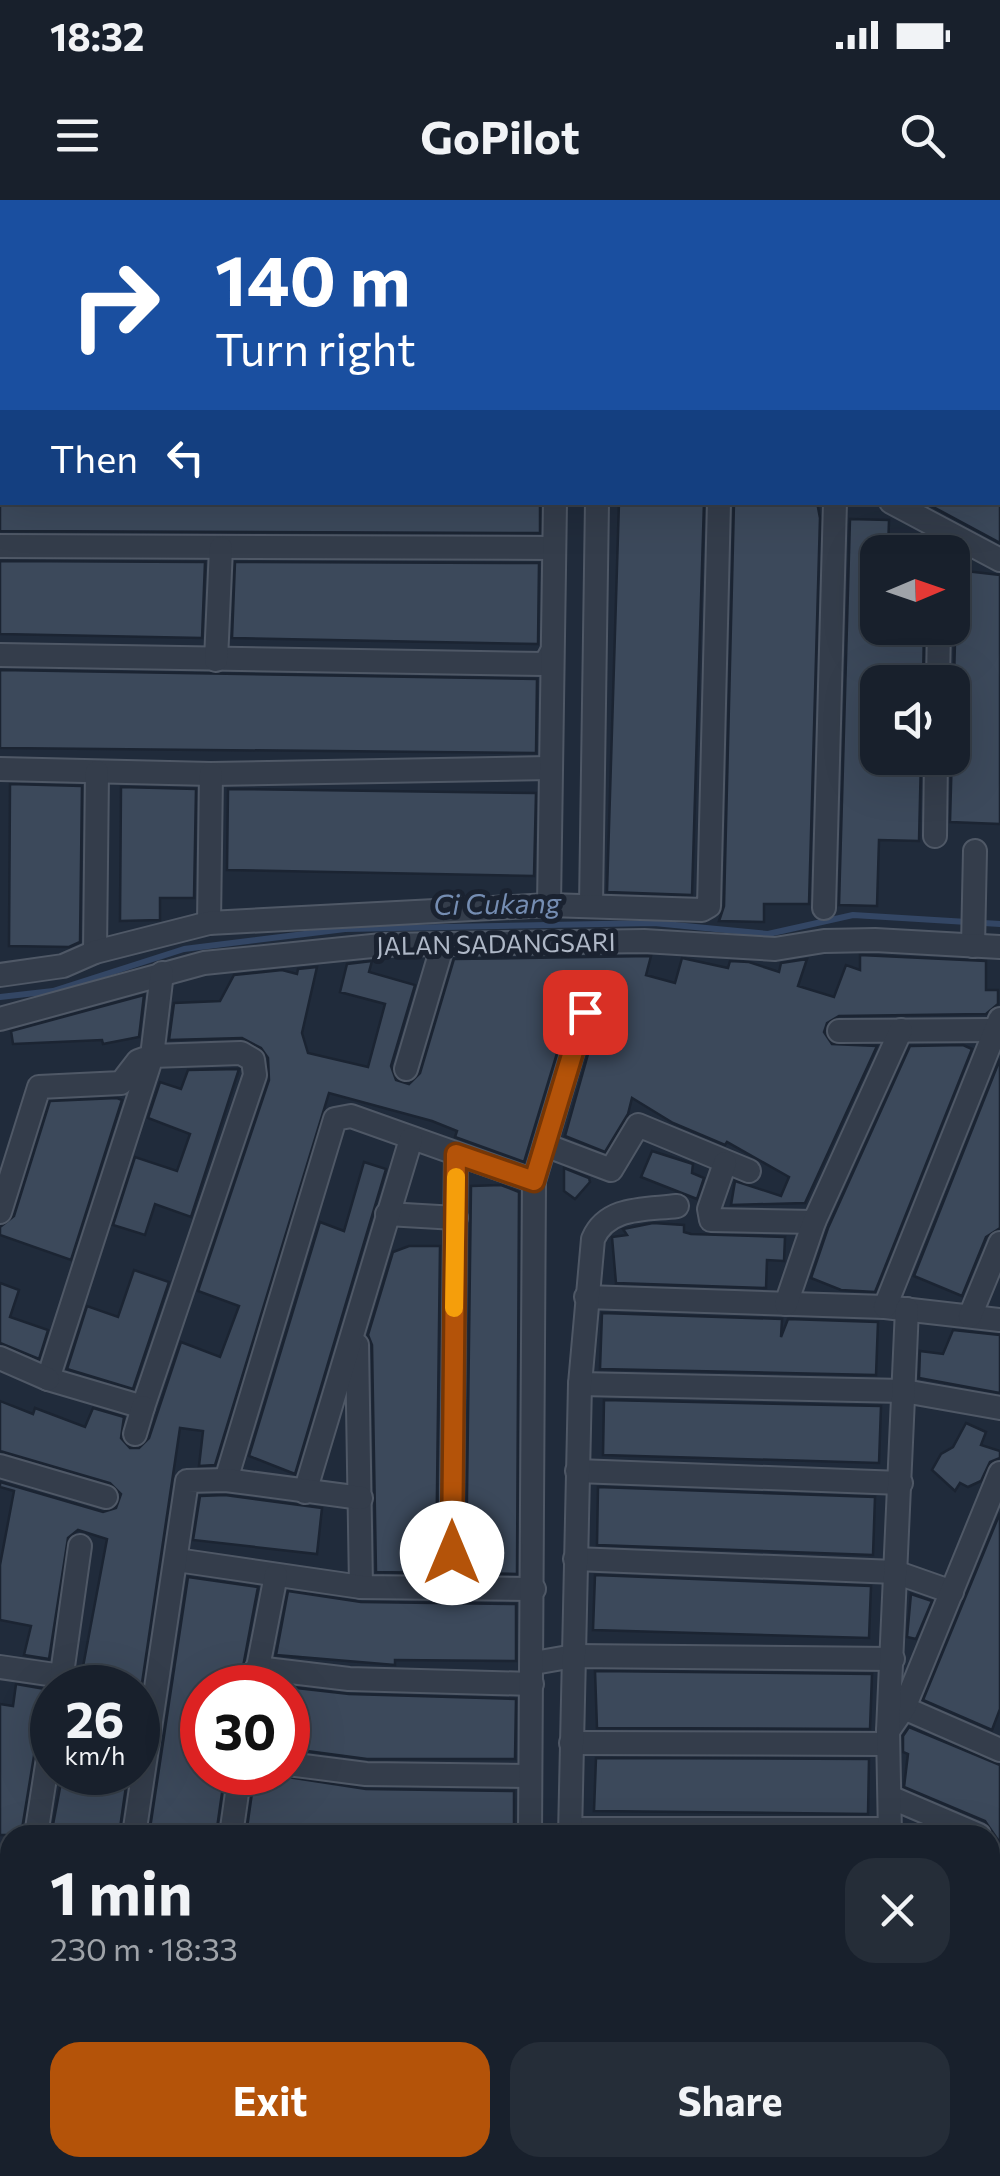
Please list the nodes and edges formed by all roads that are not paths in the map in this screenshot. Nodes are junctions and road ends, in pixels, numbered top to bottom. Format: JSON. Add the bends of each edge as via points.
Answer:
{"nodes":[{"id":1,"x":554,"y":505,"type":"edge"},
{"id":2,"x":597,"y":505,"type":"edge"},
{"id":3,"x":719,"y":505,"type":"edge"},
{"id":4,"x":836,"y":505,"type":"edge"},
{"id":5,"x":895,"y":505,"type":"edge"},
{"id":6,"x":932,"y":535,"type":"edge"},
{"id":7,"x":0,"y":546,"type":"edge"},
{"id":8,"x":221,"y":548,"type":"junction"},
{"id":9,"x":554,"y":548,"type":"junction"},
{"id":10,"x":970,"y":550,"type":"edge"},
{"id":11,"x":1000,"y":560,"type":"edge"},
{"id":12,"x":551,"y":653,"type":"junction"},
{"id":13,"x":0,"y":655,"type":"edge"},
{"id":14,"x":216,"y":660,"type":"junction"},
{"id":15,"x":550,"y":768,"type":"junction"},
{"id":16,"x":0,"y":770,"type":"edge"},
{"id":17,"x":97,"y":772,"type":"junction"},
{"id":18,"x":211,"y":774,"type":"junction"},
{"id":19,"x":936,"y":775,"type":"edge"},
{"id":20,"x":935,"y":836,"type":"dead end"},
{"id":21,"x":975,"y":852,"type":"dead end"},
{"id":22,"x":549,"y":905,"type":"junction"},
{"id":23,"x":590,"y":905,"type":"junction"},
{"id":24,"x":824,"y":908,"type":"dead end"},
{"id":25,"x":210,"y":923,"type":"junction"},
{"id":26,"x":973,"y":939,"type":"junction"},
{"id":27,"x":442,"y":944,"type":"junction"},
{"id":28,"x":1000,"y":947,"type":"edge"},
{"id":29,"x":95,"y":952,"type":"junction"},
{"id":30,"x":162,"y":973,"type":"junction"},
{"id":31,"x":0,"y":974,"type":"edge"},
{"id":32,"x":585,"y":1012,"type":"dead end"},
{"id":33,"x":0,"y":1020,"type":"edge"},
{"id":34,"x":997,"y":1025,"type":"edge"},
{"id":35,"x":901,"y":1030,"type":"junction"},
{"id":36,"x":839,"y":1031,"type":"dead end"},
{"id":37,"x":152,"y":1056,"type":"junction"},
{"id":38,"x":406,"y":1069,"type":"dead end"},
{"id":39,"x":411,"y":1139,"type":"junction"},
{"id":40,"x":544,"y":1145,"type":"junction"},
{"id":41,"x":456,"y":1154,"type":"junction"},
{"id":42,"x":725,"y":1163,"type":"junction"},
{"id":43,"x":749,"y":1171,"type":"dead end"},
{"id":44,"x":534,"y":1181,"type":"junction"},
{"id":45,"x":676,"y":1206,"type":"dead end"},
{"id":46,"x":0,"y":1212,"type":"edge"},
{"id":47,"x":387,"y":1214,"type":"junction"},
{"id":48,"x":456,"y":1218,"type":"junction"},
{"id":49,"x":814,"y":1222,"type":"junction"},
{"id":50,"x":1000,"y":1243,"type":"edge"},
{"id":51,"x":586,"y":1296,"type":"junction"},
{"id":52,"x":786,"y":1304,"type":"junction"},
{"id":53,"x":896,"y":1308,"type":"junction"},
{"id":54,"x":970,"y":1316,"type":"junction"},
{"id":55,"x":1000,"y":1320,"type":"edge"},
{"id":56,"x":357,"y":1322,"type":"junction"},
{"id":57,"x":0,"y":1358,"type":"edge"},
{"id":58,"x":48,"y":1379,"type":"junction"},
{"id":59,"x":580,"y":1384,"type":"junction"},
{"id":60,"x":904,"y":1392,"type":"junction"},
{"id":61,"x":143,"y":1407,"type":"junction"},
{"id":62,"x":1000,"y":1408,"type":"edge"},
{"id":63,"x":136,"y":1434,"type":"dead end"},
{"id":64,"x":0,"y":1466,"type":"edge"},
{"id":65,"x":578,"y":1471,"type":"junction"},
{"id":66,"x":1000,"y":1473,"type":"edge"},
{"id":67,"x":226,"y":1480,"type":"junction"},
{"id":68,"x":900,"y":1483,"type":"junction"},
{"id":69,"x":305,"y":1492,"type":"junction"},
{"id":70,"x":106,"y":1496,"type":"dead end"},
{"id":71,"x":361,"y":1498,"type":"junction"},
{"id":72,"x":80,"y":1546,"type":"dead end"},
{"id":73,"x":575,"y":1559,"type":"junction"},
{"id":74,"x":177,"y":1560,"type":"junction"},
{"id":75,"x":896,"y":1572,"type":"junction"},
{"id":76,"x":276,"y":1575,"type":"junction"},
{"id":77,"x":360,"y":1587,"type":"junction"},
{"id":78,"x":451,"y":1589,"type":"junction"},
{"id":79,"x":534,"y":1589,"type":"junction"},
{"id":80,"x":952,"y":1592,"type":"junction"},
{"id":81,"x":574,"y":1656,"type":"junction"},
{"id":82,"x":894,"y":1659,"type":"junction"},
{"id":83,"x":63,"y":1665,"type":"edge"},
{"id":84,"x":258,"y":1665,"type":"edge"},
{"id":85,"x":0,"y":1667,"type":"edge"},
{"id":86,"x":533,"y":1673,"type":"junction"},
{"id":87,"x":30,"y":1674,"type":"edge"},
{"id":88,"x":310,"y":1679,"type":"edge"},
{"id":89,"x":904,"y":1708,"type":"junction"},
{"id":90,"x":888,"y":1738,"type":"junction"},
{"id":91,"x":998,"y":1743,"type":"edge"},
{"id":92,"x":571,"y":1744,"type":"junction"},
{"id":93,"x":310,"y":1767,"type":"edge"},
{"id":94,"x":530,"y":1776,"type":"junction"},
{"id":95,"x":42,"y":1795,"type":"edge"},
{"id":96,"x":237,"y":1795,"type":"edge"},
{"id":97,"x":890,"y":1797,"type":"junction"},
{"id":98,"x":38,"y":1825,"type":"edge"},
{"id":99,"x":136,"y":1825,"type":"edge"},
{"id":100,"x":233,"y":1825,"type":"edge"},
{"id":101,"x":530,"y":1825,"type":"edge"},
{"id":102,"x":570,"y":1825,"type":"edge"},
{"id":103,"x":890,"y":1825,"type":"edge"},
{"id":104,"x":951,"y":1825,"type":"edge"}],
"edges":[{"from":1,"to":9,"type":"street"},
{"from":2,"to":23,"type":"street"},
{"from":3,"to":23,"type":"street","via":[[712,900],[702,910]]},
{"from":4,"to":24,"type":"street"},
{"from":5,"to":6,"type":"street"},
{"from":7,"to":8,"type":"street"},
{"from":8,"to":9,"type":"street"},
{"from":8,"to":14,"type":"street"},
{"from":9,"to":12,"type":"street"},
{"from":10,"to":11,"type":"street"},
{"from":12,"to":14,"type":"street","via":[[546,664]]},
{"from":12,"to":15,"type":"street"},
{"from":13,"to":14,"type":"street"},
{"from":15,"to":18,"type":"street"},
{"from":15,"to":22,"type":"street"},
{"from":16,"to":17,"type":"street"},
{"from":17,"to":18,"type":"street"},
{"from":17,"to":29,"type":"street"},
{"from":18,"to":25,"type":"street"},
{"from":19,"to":20,"type":"street"},
{"from":21,"to":26,"type":"street"},
{"from":22,"to":23,"type":"street"},
{"from":22,"to":25,"type":"street"},
{"from":25,"to":29,"type":"street"},
{"from":26,"to":27,"type":"street","name":"JALAN SADANGSARI","via":[[824,941],[775,949],[644,941]]},
{"from":26,"to":28,"type":"street","name":"JALAN SADANGSARI"},
{"from":27,"to":30,"type":"street","name":"JALAN SADANGSARI","via":[[274,953]]},
{"from":27,"to":38,"type":"street"},
{"from":29,"to":31,"type":"street","via":[[62,966]]},
{"from":30,"to":33,"type":"street","name":"JALAN SADANGSARI"},
{"from":30,"to":37,"type":"street"},
{"from":32,"to":40,"type":"street"},
{"from":34,"to":35,"type":"street"},
{"from":34,"to":53,"type":"street"},
{"from":35,"to":36,"type":"street"},
{"from":35,"to":49,"type":"street"},
{"from":37,"to":46,"type":"street","via":[[138,1061],[121,1083],[36,1089]]},
{"from":37,"to":58,"type":"street"},
{"from":37,"to":61,"type":"street","via":[[242,1053],[254,1060],[255,1070]]},
{"from":39,"to":41,"type":"street"},
{"from":39,"to":47,"type":"street"},
{"from":39,"to":67,"type":"street","via":[[351,1116],[335,1119]]},
{"from":40,"to":42,"type":"street","via":[[610,1170],[638,1125]]},
{"from":40,"to":44,"type":"street"},
{"from":41,"to":44,"type":"street"},
{"from":41,"to":48,"type":"street"},
{"from":42,"to":43,"type":"street"},
{"from":42,"to":49,"type":"street","via":[[709,1209],[712,1220]]},
{"from":44,"to":79,"type":"street"},
{"from":45,"to":51,"type":"street","via":[[604,1222],[593,1239]]},
{"from":47,"to":48,"type":"street"},
{"from":47,"to":56,"type":"street"},
{"from":48,"to":78,"type":"street"},
{"from":49,"to":52,"type":"street"},
{"from":50,"to":54,"type":"street"},
{"from":51,"to":52,"type":"street"},
{"from":51,"to":59,"type":"street"},
{"from":52,"to":53,"type":"street"},
{"from":53,"to":54,"type":"street"},
{"from":53,"to":60,"type":"street"},
{"from":54,"to":55,"type":"street"},
{"from":56,"to":69,"type":"street"},
{"from":56,"to":71,"type":"street"},
{"from":57,"to":58,"type":"street"},
{"from":58,"to":61,"type":"street"},
{"from":59,"to":60,"type":"street"},
{"from":59,"to":65,"type":"street"},
{"from":60,"to":62,"type":"street"},
{"from":60,"to":68,"type":"street"},
{"from":61,"to":63,"type":"street"},
{"from":64,"to":70,"type":"street"},
{"from":65,"to":68,"type":"street"},
{"from":65,"to":73,"type":"street"},
{"from":66,"to":80,"type":"street"},
{"from":67,"to":69,"type":"street"},
{"from":67,"to":74,"type":"street","via":[[184,1485]]},
{"from":68,"to":75,"type":"street"},
{"from":69,"to":71,"type":"street"},
{"from":71,"to":77,"type":"street"},
{"from":72,"to":83,"type":"street"},
{"from":73,"to":75,"type":"street"},
{"from":73,"to":81,"type":"street"},
{"from":74,"to":76,"type":"street"},
{"from":74,"to":99,"type":"street"},
{"from":75,"to":80,"type":"street"},
{"from":75,"to":82,"type":"street"},
{"from":76,"to":77,"type":"street"},
{"from":76,"to":84,"type":"street"},
{"from":77,"to":78,"type":"street"},
{"from":78,"to":79,"type":"street"},
{"from":79,"to":86,"type":"street"},
{"from":80,"to":89,"type":"street"},
{"from":81,"to":82,"type":"street"},
{"from":81,"to":86,"type":"street"},
{"from":81,"to":92,"type":"street"},
{"from":82,"to":90,"type":"street"},
{"from":85,"to":87,"type":"street"},
{"from":86,"to":88,"type":"street"},
{"from":86,"to":94,"type":"street"},
{"from":89,"to":90,"type":"street"},
{"from":89,"to":91,"type":"street"},
{"from":90,"to":92,"type":"street"},
{"from":90,"to":97,"type":"street"},
{"from":92,"to":102,"type":"street"},
{"from":93,"to":94,"type":"street"},
{"from":94,"to":101,"type":"street"},
{"from":95,"to":98,"type":"street"},
{"from":96,"to":100,"type":"street"},
{"from":97,"to":103,"type":"street"},
{"from":97,"to":104,"type":"street"}]}
